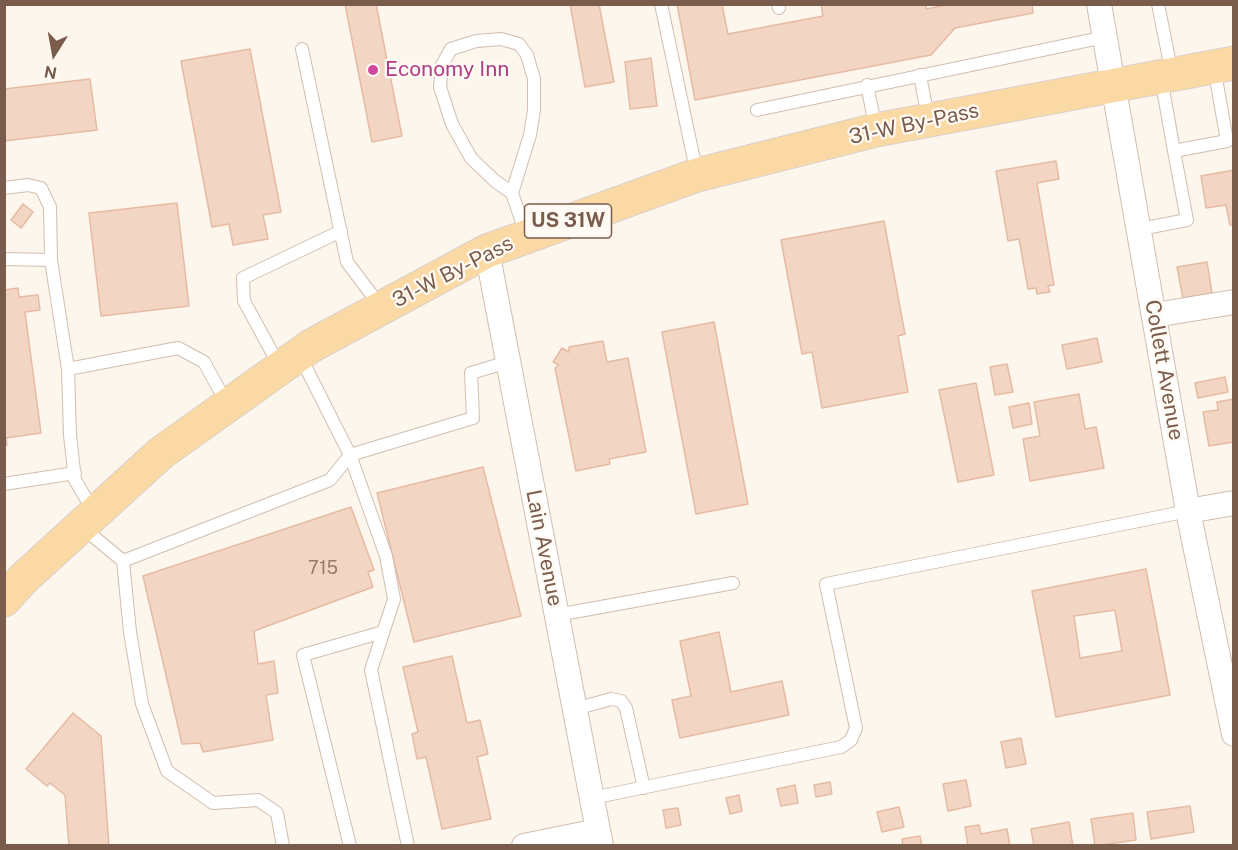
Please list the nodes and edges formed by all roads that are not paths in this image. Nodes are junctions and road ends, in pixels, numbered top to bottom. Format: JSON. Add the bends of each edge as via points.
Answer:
{"nodes":[{"id":1,"x":661,"y":4,"type":"edge"},
{"id":2,"x":1099,"y":4,"type":"edge"},
{"id":3,"x":1158,"y":4,"type":"edge"},
{"id":4,"x":1105,"y":37,"type":"junction"},
{"id":5,"x":302,"y":49,"type":"dead end"},
{"id":6,"x":1224,"y":64,"type":"edge"},
{"id":7,"x":920,"y":75,"type":"junction"},
{"id":8,"x":1167,"y":76,"type":"junction"},
{"id":9,"x":867,"y":85,"type":"junction"},
{"id":10,"x":1114,"y":86,"type":"junction"},
{"id":11,"x":757,"y":110,"type":"dead end"},
{"id":12,"x":928,"y":119,"type":"junction"},
{"id":13,"x":876,"y":130,"type":"junction"},
{"id":14,"x":1174,"y":151,"type":"junction"},
{"id":15,"x":698,"y":175,"type":"junction"},
{"id":16,"x":4,"y":188,"type":"edge"},
{"id":17,"x":512,"y":193,"type":"junction"},
{"id":18,"x":1140,"y":229,"type":"junction"},
{"id":19,"x":340,"y":231,"type":"junction"},
{"id":20,"x":526,"y":235,"type":"junction"},
{"id":21,"x":487,"y":251,"type":"junction"},
{"id":22,"x":4,"y":259,"type":"edge"},
{"id":23,"x":51,"y":260,"type":"junction"},
{"id":24,"x":1233,"y":302,"type":"edge"},
{"id":25,"x":382,"y":308,"type":"junction"},
{"id":26,"x":1155,"y":315,"type":"junction"},
{"id":27,"x":290,"y":361,"type":"junction"},
{"id":28,"x":508,"y":362,"type":"junction"},
{"id":29,"x":68,"y":369,"type":"junction"},
{"id":30,"x":228,"y":406,"type":"junction"},
{"id":31,"x":351,"y":455,"type":"junction"},
{"id":32,"x":75,"y":473,"type":"junction"},
{"id":33,"x":4,"y":484,"type":"edge"},
{"id":34,"x":1233,"y":503,"type":"edge"},
{"id":35,"x":1188,"y":511,"type":"junction"},
{"id":36,"x":88,"y":520,"type":"junction"},
{"id":37,"x":123,"y":561,"type":"junction"},
{"id":38,"x":733,"y":582,"type":"dead end"},
{"id":39,"x":4,"y":600,"type":"edge"},
{"id":40,"x":557,"y":615,"type":"junction"},
{"id":41,"x":383,"y":632,"type":"junction"},
{"id":42,"x":575,"y":709,"type":"junction"},
{"id":43,"x":1233,"y":734,"type":"edge"},
{"id":44,"x":644,"y":788,"type":"junction"},
{"id":45,"x":592,"y":798,"type":"junction"},
{"id":46,"x":599,"y":838,"type":"edge"},
{"id":47,"x":283,"y":846,"type":"edge"},
{"id":48,"x":350,"y":846,"type":"edge"},
{"id":49,"x":408,"y":846,"type":"edge"},
{"id":50,"x":524,"y":846,"type":"edge"}],
"edges":[{"from":1,"to":15,"type":"lane"},
{"from":2,"to":4,"type":"street","name":"Collett Avenue"},
{"from":3,"to":8,"type":"lane"},
{"from":4,"to":7,"type":"lane"},
{"from":4,"to":10,"type":"street","name":"Collett Avenue"},
{"from":5,"to":19,"type":"lane"},
{"from":6,"to":8,"type":"main road","name":"31-W By-Pass","number":"US 31W"},
{"from":6,"to":14,"type":"lane","via":[[1227,141]]},
{"from":7,"to":9,"type":"lane"},
{"from":7,"to":12,"type":"lane"},
{"from":8,"to":10,"type":"main road","name":"31-W By-Pass","number":"US 31W"},
{"from":8,"to":14,"type":"lane"},
{"from":9,"to":11,"type":"lane"},
{"from":9,"to":13,"type":"lane"},
{"from":10,"to":12,"type":"main road","name":"31-W By-Pass","number":"US 31W"},
{"from":10,"to":18,"type":"street","name":"Collett Avenue"},
{"from":12,"to":13,"type":"main road","name":"31-W By-Pass","number":"US 31W"},
{"from":13,"to":15,"type":"main road","name":"31-W By-Pass","number":"US 31W"},
{"from":14,"to":18,"type":"lane","via":[[1187,220]]},
{"from":15,"to":20,"type":"main road","name":"31-W By-Pass","number":"US 31W"},
{"from":16,"to":23,"type":"lane","via":[[41,188],[50,207]]},
{"from":17,"to":17,"type":"lane","via":[[534,110],[534,79],[527,56],[519,44],[501,39],[451,49],[442,65],[440,87],[452,124],[471,158]]},
{"from":17,"to":20,"type":"lane"},
{"from":18,"to":26,"type":"street","name":"Collett Avenue"},
{"from":19,"to":25,"type":"lane","via":[[347,262]]},
{"from":19,"to":27,"type":"lane","via":[[243,278],[244,301]]},
{"from":20,"to":21,"type":"main road","name":"31-W By-Pass","number":"US 31W"},
{"from":21,"to":25,"type":"main road","name":"31-W By-Pass","number":"US 31W"},
{"from":21,"to":28,"type":"street","name":"Lain Avenue"},
{"from":22,"to":23,"type":"lane"},
{"from":23,"to":29,"type":"lane"},
{"from":24,"to":26,"type":"street"},
{"from":25,"to":27,"type":"main road","name":"31-W By-Pass","number":"US 31W"},
{"from":26,"to":35,"type":"street","name":"Collett Avenue"},
{"from":27,"to":30,"type":"main road","name":"31-W By-Pass","number":"US 31W"},
{"from":27,"to":31,"type":"lane"},
{"from":28,"to":31,"type":"lane","via":[[471,373],[473,418]]},
{"from":28,"to":40,"type":"street","name":"Lain Avenue"},
{"from":29,"to":30,"type":"lane","via":[[178,348],[204,362]]},
{"from":29,"to":32,"type":"lane"},
{"from":30,"to":36,"type":"main road","name":"31-W By-Pass","number":"US 31W","via":[[161,453]]},
{"from":31,"to":37,"type":"lane","via":[[330,480]]},
{"from":31,"to":41,"type":"lane","via":[[386,556],[394,599]]},
{"from":32,"to":33,"type":"lane"},
{"from":32,"to":36,"type":"lane"},
{"from":34,"to":35,"type":"street"},
{"from":35,"to":43,"type":"street","name":"Collett Avenue"},
{"from":35,"to":44,"type":"lane","via":[[826,584],[856,728],[851,740],[841,747]]},
{"from":36,"to":37,"type":"lane"},
{"from":36,"to":39,"type":"main road","name":"31-W By-Pass","number":"US 31W"},
{"from":37,"to":47,"type":"lane","via":[[142,704],[167,771],[213,803],[258,800],[278,813]]},
{"from":38,"to":40,"type":"lane"},
{"from":40,"to":42,"type":"street","name":"Lain Avenue"},
{"from":41,"to":48,"type":"lane","via":[[303,656]]},
{"from":41,"to":49,"type":"lane","via":[[371,670]]},
{"from":42,"to":44,"type":"lane","via":[[621,700],[627,708]]},
{"from":42,"to":45,"type":"street","name":"Lain Avenue"},
{"from":44,"to":45,"type":"lane"},
{"from":45,"to":46,"type":"street","name":"Lain Avenue"},
{"from":46,"to":50,"type":"street"}]}
